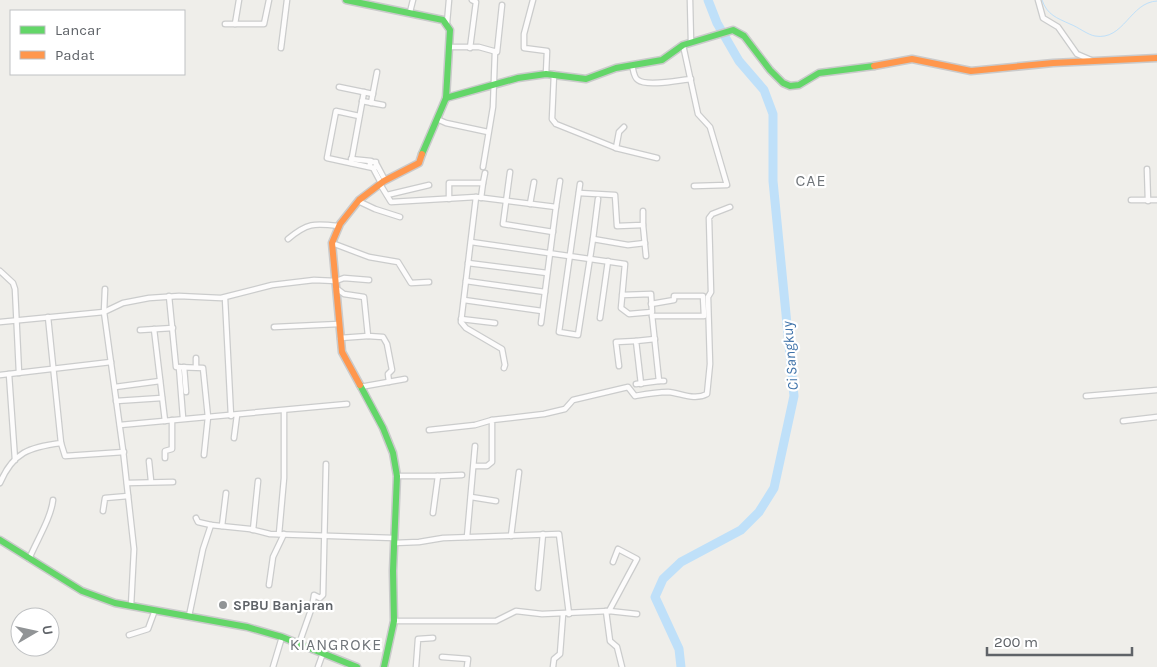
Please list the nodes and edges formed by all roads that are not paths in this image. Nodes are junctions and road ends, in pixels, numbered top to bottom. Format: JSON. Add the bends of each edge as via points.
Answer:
{"nodes":[{"id":1,"x":239,"y":0,"type":"edge"},
{"id":2,"x":269,"y":0,"type":"edge"},
{"id":3,"x":287,"y":0,"type":"edge"},
{"id":4,"x":346,"y":0,"type":"edge"},
{"id":5,"x":413,"y":0,"type":"edge"},
{"id":6,"x":449,"y":0,"type":"edge"},
{"id":7,"x":472,"y":0,"type":"edge"},
{"id":8,"x":533,"y":0,"type":"edge"},
{"id":9,"x":690,"y":0,"type":"edge"},
{"id":10,"x":1038,"y":0,"type":"edge"},
{"id":11,"x":502,"y":5,"type":"dead end"},
{"id":12,"x":410,"y":12,"type":"junction"},
{"id":13,"x":447,"y":23,"type":"junction"},
{"id":14,"x":225,"y":24,"type":"dead end"},
{"id":15,"x":235,"y":24,"type":"junction"},
{"id":16,"x":691,"y":42,"type":"junction"},
{"id":17,"x":683,"y":45,"type":"junction"},
{"id":18,"x":450,"y":47,"type":"junction"},
{"id":19,"x":281,"y":48,"type":"dead end"},
{"id":20,"x":470,"y":48,"type":"junction"},
{"id":21,"x":495,"y":51,"type":"junction"},
{"id":22,"x":1157,"y":58,"type":"edge"},
{"id":23,"x":1092,"y":60,"type":"junction"},
{"id":24,"x":632,"y":65,"type":"junction"},
{"id":25,"x":377,"y":72,"type":"dead end"},
{"id":26,"x":546,"y":74,"type":"junction"},
{"id":27,"x":554,"y":74,"type":"junction"},
{"id":28,"x":691,"y":79,"type":"junction"},
{"id":29,"x":493,"y":84,"type":"junction"},
{"id":30,"x":339,"y":88,"type":"dead end"},
{"id":31,"x":364,"y":92,"type":"junction"},
{"id":32,"x":373,"y":94,"type":"junction"},
{"id":33,"x":446,"y":98,"type":"junction"},
{"id":34,"x":362,"y":101,"type":"junction"},
{"id":35,"x":371,"y":103,"type":"junction"},
{"id":36,"x":383,"y":105,"type":"dead end"},
{"id":37,"x":360,"y":116,"type":"junction"},
{"id":38,"x":437,"y":119,"type":"junction"},
{"id":39,"x":624,"y":127,"type":"dead end"},
{"id":40,"x":488,"y":132,"type":"junction"},
{"id":41,"x":616,"y":148,"type":"junction"},
{"id":42,"x":656,"y":158,"type":"dead end"},
{"id":43,"x":351,"y":161,"type":"junction"},
{"id":44,"x":373,"y":167,"type":"junction"},
{"id":45,"x":482,"y":167,"type":"dead end"},
{"id":46,"x":1147,"y":169,"type":"dead end"},
{"id":47,"x":510,"y":172,"type":"dead end"},
{"id":48,"x":486,"y":174,"type":"dead end"},
{"id":49,"x":560,"y":181,"type":"dead end"},
{"id":50,"x":382,"y":182,"type":"junction"},
{"id":51,"x":534,"y":182,"type":"dead end"},
{"id":52,"x":483,"y":183,"type":"junction"},
{"id":53,"x":580,"y":184,"type":"dead end"},
{"id":54,"x":429,"y":185,"type":"dead end"},
{"id":55,"x":694,"y":186,"type":"dead end"},
{"id":56,"x":579,"y":193,"type":"junction"},
{"id":57,"x":387,"y":194,"type":"junction"},
{"id":58,"x":478,"y":197,"type":"junction"},
{"id":59,"x":449,"y":199,"type":"junction"},
{"id":60,"x":598,"y":199,"type":"dead end"},
{"id":61,"x":1131,"y":200,"type":"dead end"},
{"id":62,"x":1148,"y":200,"type":"junction"},
{"id":63,"x":1157,"y":200,"type":"edge"},
{"id":64,"x":358,"y":201,"type":"junction"},
{"id":65,"x":506,"y":201,"type":"junction"},
{"id":66,"x":530,"y":204,"type":"junction"},
{"id":67,"x":730,"y":207,"type":"dead end"},
{"id":68,"x":556,"y":208,"type":"junction"},
{"id":69,"x":643,"y":211,"type":"dead end"},
{"id":70,"x":400,"y":217,"type":"dead end"},
{"id":71,"x":643,"y":224,"type":"junction"},
{"id":72,"x":338,"y":226,"type":"junction"},
{"id":73,"x":553,"y":232,"type":"junction"},
{"id":74,"x":288,"y":239,"type":"dead end"},
{"id":75,"x":593,"y":239,"type":"junction"},
{"id":76,"x":471,"y":242,"type":"junction"},
{"id":77,"x":332,"y":243,"type":"junction"},
{"id":78,"x":645,"y":243,"type":"junction"},
{"id":79,"x":550,"y":253,"type":"junction"},
{"id":80,"x":571,"y":256,"type":"junction"},
{"id":81,"x":646,"y":256,"type":"dead end"},
{"id":82,"x":589,"y":259,"type":"junction"},
{"id":83,"x":608,"y":262,"type":"junction"},
{"id":84,"x":468,"y":263,"type":"junction"},
{"id":85,"x":0,"y":271,"type":"edge"},
{"id":86,"x":547,"y":273,"type":"junction"},
{"id":87,"x":369,"y":280,"type":"dead end"},
{"id":88,"x":466,"y":281,"type":"junction"},
{"id":89,"x":429,"y":282,"type":"dead end"},
{"id":90,"x":335,"y":284,"type":"junction"},
{"id":91,"x":105,"y":289,"type":"dead end"},
{"id":92,"x":545,"y":292,"type":"junction"},
{"id":93,"x":622,"y":295,"type":"junction"},
{"id":94,"x":169,"y":296,"type":"junction"},
{"id":95,"x":225,"y":298,"type":"junction"},
{"id":96,"x":464,"y":300,"type":"junction"},
{"id":97,"x":651,"y":304,"type":"junction"},
{"id":98,"x":542,"y":311,"type":"junction"},
{"id":99,"x":104,"y":312,"type":"junction"},
{"id":100,"x":652,"y":314,"type":"junction"},
{"id":101,"x":48,"y":317,"type":"junction"},
{"id":102,"x":600,"y":318,"type":"dead end"},
{"id":103,"x":461,"y":319,"type":"junction"},
{"id":104,"x":17,"y":321,"type":"junction"},
{"id":105,"x":0,"y":322,"type":"edge"},
{"id":106,"x":495,"y":323,"type":"dead end"},
{"id":107,"x":540,"y":323,"type":"dead end"},
{"id":108,"x":339,"y":324,"type":"junction"},
{"id":109,"x":173,"y":328,"type":"junction"},
{"id":110,"x":274,"y":328,"type":"dead end"},
{"id":111,"x":154,"y":329,"type":"junction"},
{"id":112,"x":140,"y":330,"type":"dead end"},
{"id":113,"x":368,"y":336,"type":"junction"},
{"id":114,"x":340,"y":338,"type":"junction"},
{"id":115,"x":655,"y":338,"type":"junction"},
{"id":116,"x":636,"y":340,"type":"junction"},
{"id":117,"x":196,"y":358,"type":"dead end"},
{"id":118,"x":111,"y":362,"type":"junction"},
{"id":119,"x":619,"y":366,"type":"dead end"},
{"id":120,"x":182,"y":367,"type":"junction"},
{"id":121,"x":196,"y":367,"type":"junction"},
{"id":122,"x":504,"y":368,"type":"dead end"},
{"id":123,"x":52,"y":370,"type":"junction"},
{"id":124,"x":19,"y":373,"type":"junction"},
{"id":125,"x":9,"y":374,"type":"junction"},
{"id":126,"x":0,"y":375,"type":"edge"},
{"id":127,"x":405,"y":379,"type":"dead end"},
{"id":128,"x":160,"y":381,"type":"junction"},
{"id":129,"x":389,"y":382,"type":"junction"},
{"id":130,"x":114,"y":387,"type":"junction"},
{"id":131,"x":360,"y":387,"type":"junction"},
{"id":132,"x":1157,"y":390,"type":"edge"},
{"id":133,"x":186,"y":392,"type":"dead end"},
{"id":134,"x":1086,"y":396,"type":"dead end"},
{"id":135,"x":162,"y":398,"type":"junction"},
{"id":136,"x":116,"y":401,"type":"junction"},
{"id":137,"x":347,"y":404,"type":"dead end"},
{"id":138,"x":284,"y":411,"type":"junction"},
{"id":139,"x":238,"y":415,"type":"junction"},
{"id":140,"x":231,"y":416,"type":"junction"},
{"id":141,"x":208,"y":417,"type":"junction"},
{"id":142,"x":1157,"y":417,"type":"edge"},
{"id":143,"x":182,"y":418,"type":"junction"},
{"id":144,"x":172,"y":420,"type":"junction"},
{"id":145,"x":492,"y":420,"type":"junction"},
{"id":146,"x":165,"y":421,"type":"junction"},
{"id":147,"x":1123,"y":421,"type":"dead end"},
{"id":148,"x":120,"y":425,"type":"junction"},
{"id":149,"x":429,"y":430,"type":"dead end"},
{"id":150,"x":234,"y":438,"type":"dead end"},
{"id":151,"x":61,"y":443,"type":"junction"},
{"id":152,"x":475,"y":446,"type":"dead end"},
{"id":153,"x":124,"y":452,"type":"junction"},
{"id":154,"x":204,"y":455,"type":"dead end"},
{"id":155,"x":165,"y":458,"type":"dead end"},
{"id":156,"x":15,"y":460,"type":"junction"},
{"id":157,"x":149,"y":461,"type":"dead end"},
{"id":158,"x":326,"y":464,"type":"dead end"},
{"id":159,"x":474,"y":466,"type":"junction"},
{"id":160,"x":519,"y":472,"type":"dead end"},
{"id":161,"x":462,"y":475,"type":"dead end"},
{"id":162,"x":397,"y":476,"type":"junction"},
{"id":163,"x":437,"y":476,"type":"junction"},
{"id":164,"x":151,"y":481,"type":"junction"},
{"id":165,"x":258,"y":481,"type":"dead end"},
{"id":166,"x":173,"y":482,"type":"dead end"},
{"id":167,"x":0,"y":483,"type":"edge"},
{"id":168,"x":127,"y":483,"type":"junction"},
{"id":169,"x":226,"y":493,"type":"dead end"},
{"id":170,"x":128,"y":496,"type":"junction"},
{"id":171,"x":470,"y":497,"type":"junction"},
{"id":172,"x":53,"y":500,"type":"dead end"},
{"id":173,"x":496,"y":501,"type":"dead end"},
{"id":174,"x":104,"y":511,"type":"dead end"},
{"id":175,"x":433,"y":513,"type":"dead end"},
{"id":176,"x":196,"y":518,"type":"dead end"},
{"id":177,"x":211,"y":525,"type":"junction"},
{"id":178,"x":222,"y":526,"type":"junction"},
{"id":179,"x":253,"y":530,"type":"junction"},
{"id":180,"x":282,"y":534,"type":"junction"},
{"id":181,"x":324,"y":534,"type":"junction"},
{"id":182,"x":543,"y":534,"type":"junction"},
{"id":183,"x":511,"y":536,"type":"junction"},
{"id":184,"x":467,"y":537,"type":"junction"},
{"id":185,"x":0,"y":540,"type":"edge"},
{"id":186,"x":394,"y":540,"type":"junction"},
{"id":187,"x":29,"y":559,"type":"junction"},
{"id":188,"x":613,"y":562,"type":"dead end"},
{"id":189,"x":269,"y":585,"type":"dead end"},
{"id":190,"x":538,"y":588,"type":"dead end"},
{"id":191,"x":131,"y":606,"type":"junction"},
{"id":192,"x":155,"y":610,"type":"junction"},
{"id":193,"x":608,"y":611,"type":"junction"},
{"id":194,"x":563,"y":614,"type":"junction"},
{"id":195,"x":569,"y":614,"type":"junction"},
{"id":196,"x":637,"y":614,"type":"dead end"},
{"id":197,"x":189,"y":616,"type":"junction"},
{"id":198,"x":394,"y":621,"type":"junction"},
{"id":199,"x":129,"y":635,"type":"dead end"},
{"id":200,"x":282,"y":637,"type":"junction"},
{"id":201,"x":433,"y":638,"type":"dead end"},
{"id":202,"x":299,"y":644,"type":"junction"},
{"id":203,"x":323,"y":653,"type":"junction"},
{"id":204,"x":442,"y":657,"type":"dead end"},
{"id":205,"x":273,"y":667,"type":"edge"},
{"id":206,"x":318,"y":667,"type":"edge"},
{"id":207,"x":357,"y":667,"type":"edge"},
{"id":208,"x":384,"y":667,"type":"edge"},
{"id":209,"x":416,"y":667,"type":"edge"},
{"id":210,"x":467,"y":667,"type":"edge"},
{"id":211,"x":553,"y":667,"type":"edge"},
{"id":212,"x":622,"y":667,"type":"edge"}],
"edges":[{"from":1,"to":15,"type":"street"},
{"from":2,"to":15,"type":"street","via":[[264,24]]},
{"from":3,"to":19,"type":"street"},
{"from":4,"to":12,"type":"street"},
{"from":5,"to":12,"type":"street"},
{"from":6,"to":13,"type":"street"},
{"from":7,"to":20,"type":"street","via":[[476,2]]},
{"from":8,"to":26,"type":"street","via":[[524,34],[524,48],[547,50]]},
{"from":9,"to":16,"type":"street"},
{"from":10,"to":23,"type":"street","via":[[1043,18],[1058,27],[1077,54]]},
{"from":11,"to":21,"type":"street"},
{"from":12,"to":13,"type":"street"},
{"from":13,"to":18,"type":"street"},
{"from":14,"to":15,"type":"street"},
{"from":16,"to":17,"type":"street"},
{"from":16,"to":23,"type":"street","via":[[733,30],[744,36],[783,84],[790,86],[819,73],[912,59],[971,71]]},
{"from":17,"to":24,"type":"street","via":[[662,60]]},
{"from":17,"to":28,"type":"street"},
{"from":18,"to":20,"type":"street"},
{"from":18,"to":33,"type":"street"},
{"from":20,"to":21,"type":"street","via":[[483,47]]},
{"from":21,"to":29,"type":"street"},
{"from":22,"to":23,"type":"street"},
{"from":24,"to":27,"type":"street","via":[[586,79]]},
{"from":24,"to":28,"type":"street","via":[[638,80],[654,83]]},
{"from":25,"to":32,"type":"street"},
{"from":26,"to":27,"type":"street"},
{"from":26,"to":29,"type":"street"},
{"from":27,"to":41,"type":"street","via":[[553,122]]},
{"from":28,"to":55,"type":"street","via":[[698,114],[710,127],[727,185]]},
{"from":29,"to":33,"type":"street"},
{"from":29,"to":40,"type":"street"},
{"from":30,"to":31,"type":"street"},
{"from":31,"to":32,"type":"street"},
{"from":31,"to":34,"type":"street"},
{"from":32,"to":35,"type":"street"},
{"from":33,"to":38,"type":"street"},
{"from":34,"to":35,"type":"street"},
{"from":34,"to":37,"type":"street"},
{"from":35,"to":36,"type":"street"},
{"from":37,"to":43,"type":"street"},
{"from":37,"to":43,"type":"street","via":[[336,112],[327,158]]},
{"from":38,"to":40,"type":"street","via":[[446,124]]},
{"from":38,"to":50,"type":"street","via":[[419,163]]},
{"from":39,"to":41,"type":"street","via":[[618,132]]},
{"from":40,"to":45,"type":"street"},
{"from":41,"to":42,"type":"street"},
{"from":43,"to":44,"type":"street"},
{"from":43,"to":44,"type":"street","via":[[376,162]]},
{"from":44,"to":50,"type":"street"},
{"from":46,"to":62,"type":"street"},
{"from":47,"to":65,"type":"street"},
{"from":48,"to":52,"type":"street"},
{"from":49,"to":68,"type":"street"},
{"from":50,"to":57,"type":"street"},
{"from":50,"to":64,"type":"street"},
{"from":51,"to":66,"type":"street"},
{"from":52,"to":58,"type":"street"},
{"from":52,"to":59,"type":"street","via":[[449,183]]},
{"from":53,"to":56,"type":"street"},
{"from":54,"to":57,"type":"street"},
{"from":56,"to":71,"type":"street","via":[[615,195],[617,226]]},
{"from":56,"to":80,"type":"street"},
{"from":57,"to":59,"type":"street","via":[[391,202]]},
{"from":58,"to":59,"type":"street"},
{"from":58,"to":65,"type":"street"},
{"from":58,"to":76,"type":"street"},
{"from":60,"to":75,"type":"street"},
{"from":61,"to":62,"type":"street"},
{"from":62,"to":63,"type":"street"},
{"from":64,"to":70,"type":"street"},
{"from":64,"to":72,"type":"street"},
{"from":65,"to":66,"type":"street"},
{"from":65,"to":73,"type":"street","via":[[503,224]]},
{"from":66,"to":68,"type":"street"},
{"from":67,"to":145,"type":"street","via":[[709,218],[711,292],[708,297],[710,364],[707,394],[692,397],[655,392],[635,396],[628,387],[573,400],[565,409]]},
{"from":68,"to":73,"type":"street"},
{"from":69,"to":71,"type":"street"},
{"from":71,"to":78,"type":"street"},
{"from":72,"to":74,"type":"street","via":[[314,223]]},
{"from":72,"to":77,"type":"street"},
{"from":73,"to":79,"type":"street"},
{"from":75,"to":78,"type":"street","via":[[628,245]]},
{"from":75,"to":82,"type":"street"},
{"from":76,"to":79,"type":"street"},
{"from":76,"to":84,"type":"street"},
{"from":77,"to":89,"type":"street","via":[[369,257],[398,262],[411,283]]},
{"from":77,"to":90,"type":"street"},
{"from":78,"to":81,"type":"street"},
{"from":79,"to":80,"type":"street"},
{"from":79,"to":86,"type":"street"},
{"from":80,"to":82,"type":"street"},
{"from":80,"to":82,"type":"street","via":[[559,332],[578,335]]},
{"from":82,"to":83,"type":"street"},
{"from":83,"to":93,"type":"street","via":[[625,264]]},
{"from":83,"to":102,"type":"street"},
{"from":84,"to":86,"type":"street"},
{"from":84,"to":88,"type":"street"},
{"from":85,"to":104,"type":"street","via":[[13,283]]},
{"from":86,"to":92,"type":"street"},
{"from":87,"to":90,"type":"street","via":[[344,278]]},
{"from":88,"to":92,"type":"street"},
{"from":88,"to":96,"type":"street"},
{"from":90,"to":95,"type":"street","via":[[314,280],[272,285]]},
{"from":90,"to":108,"type":"street"},
{"from":90,"to":113,"type":"street","via":[[344,294],[364,297]]},
{"from":91,"to":99,"type":"street"},
{"from":92,"to":98,"type":"street"},
{"from":93,"to":97,"type":"street","via":[[651,294]]},
{"from":93,"to":100,"type":"street","via":[[624,313]]},
{"from":94,"to":95,"type":"street"},
{"from":94,"to":99,"type":"street","via":[[128,301]]},
{"from":94,"to":109,"type":"street"},
{"from":95,"to":140,"type":"street"},
{"from":96,"to":98,"type":"street"},
{"from":96,"to":103,"type":"street"},
{"from":97,"to":100,"type":"street"},
{"from":97,"to":100,"type":"street","via":[[670,302],[674,296],[703,296],[704,316]]},
{"from":98,"to":107,"type":"street"},
{"from":99,"to":101,"type":"street"},
{"from":99,"to":118,"type":"street"},
{"from":100,"to":115,"type":"street"},
{"from":101,"to":104,"type":"street"},
{"from":101,"to":123,"type":"street"},
{"from":103,"to":106,"type":"street"},
{"from":103,"to":122,"type":"street","via":[[466,328],[502,349]]},
{"from":104,"to":105,"type":"street"},
{"from":104,"to":124,"type":"street"},
{"from":108,"to":110,"type":"street"},
{"from":108,"to":114,"type":"street"},
{"from":109,"to":111,"type":"street"},
{"from":109,"to":120,"type":"street","via":[[176,367]]},
{"from":111,"to":112,"type":"street"},
{"from":111,"to":128,"type":"street"},
{"from":113,"to":114,"type":"street"},
{"from":113,"to":129,"type":"street","via":[[383,337],[387,341],[392,370],[388,374]]},
{"from":114,"to":131,"type":"street","via":[[346,361]]},
{"from":115,"to":116,"type":"street"},
{"from":115,"to":116,"type":"street","via":[[662,381],[638,384]]},
{"from":116,"to":119,"type":"street","via":[[616,342]]},
{"from":117,"to":121,"type":"street"},
{"from":118,"to":123,"type":"street"},
{"from":118,"to":130,"type":"street"},
{"from":120,"to":121,"type":"street"},
{"from":120,"to":133,"type":"street"},
{"from":120,"to":143,"type":"street"},
{"from":121,"to":141,"type":"street","via":[[203,368]]},
{"from":123,"to":124,"type":"street"},
{"from":123,"to":151,"type":"street"},
{"from":124,"to":125,"type":"street"},
{"from":125,"to":126,"type":"street"},
{"from":125,"to":156,"type":"street"},
{"from":127,"to":129,"type":"street"},
{"from":128,"to":130,"type":"street"},
{"from":128,"to":135,"type":"street"},
{"from":129,"to":131,"type":"street"},
{"from":130,"to":136,"type":"street"},
{"from":131,"to":162,"type":"street","via":[[393,452]]},
{"from":132,"to":134,"type":"street"},
{"from":135,"to":136,"type":"street"},
{"from":135,"to":146,"type":"street"},
{"from":136,"to":148,"type":"street"},
{"from":137,"to":138,"type":"street"},
{"from":138,"to":139,"type":"street"},
{"from":138,"to":180,"type":"street"},
{"from":139,"to":140,"type":"street"},
{"from":139,"to":150,"type":"street"},
{"from":140,"to":141,"type":"street"},
{"from":141,"to":143,"type":"street"},
{"from":141,"to":154,"type":"street"},
{"from":142,"to":147,"type":"street"},
{"from":143,"to":144,"type":"street"},
{"from":144,"to":146,"type":"street"},
{"from":144,"to":155,"type":"street","via":[[172,449],[165,451]]},
{"from":145,"to":149,"type":"street"},
{"from":145,"to":159,"type":"street","via":[[492,462],[487,466]]},
{"from":146,"to":148,"type":"street"},
{"from":148,"to":153,"type":"street"},
{"from":151,"to":153,"type":"street","via":[[65,456]]},
{"from":151,"to":156,"type":"street","via":[[34,447]]},
{"from":152,"to":159,"type":"street"},
{"from":153,"to":168,"type":"street"},
{"from":156,"to":167,"type":"street","via":[[6,468]]},
{"from":157,"to":164,"type":"street"},
{"from":158,"to":181,"type":"street"},
{"from":159,"to":171,"type":"street"},
{"from":160,"to":183,"type":"street"},
{"from":161,"to":163,"type":"street"},
{"from":162,"to":163,"type":"street"},
{"from":162,"to":186,"type":"street"},
{"from":163,"to":175,"type":"street"},
{"from":164,"to":166,"type":"street"},
{"from":164,"to":168,"type":"street"},
{"from":165,"to":179,"type":"street"},
{"from":168,"to":170,"type":"street"},
{"from":169,"to":178,"type":"street"},
{"from":170,"to":174,"type":"street","via":[[106,498]]},
{"from":170,"to":191,"type":"street","via":[[134,549]]},
{"from":171,"to":173,"type":"street"},
{"from":171,"to":184,"type":"street"},
{"from":172,"to":187,"type":"street","via":[[51,515],[45,521]]},
{"from":176,"to":177,"type":"street","via":[[198,522]]},
{"from":177,"to":178,"type":"street"},
{"from":177,"to":197,"type":"street"},
{"from":178,"to":179,"type":"street"},
{"from":179,"to":180,"type":"street"},
{"from":180,"to":181,"type":"street"},
{"from":180,"to":189,"type":"street","via":[[274,553]]},
{"from":181,"to":186,"type":"street"},
{"from":181,"to":202,"type":"street","via":[[323,594],[320,598],[314,595]]},
{"from":182,"to":183,"type":"street"},
{"from":182,"to":190,"type":"street"},
{"from":182,"to":195,"type":"street","via":[[557,533],[560,536]]},
{"from":183,"to":184,"type":"street"},
{"from":184,"to":186,"type":"street"},
{"from":185,"to":187,"type":"street"},
{"from":186,"to":198,"type":"street"},
{"from":187,"to":191,"type":"street","via":[[96,598]]},
{"from":188,"to":193,"type":"street","via":[[618,549],[637,559]]},
{"from":191,"to":192,"type":"street"},
{"from":192,"to":197,"type":"street"},
{"from":192,"to":199,"type":"street","via":[[148,629]]},
{"from":193,"to":195,"type":"street"},
{"from":193,"to":196,"type":"street"},
{"from":193,"to":212,"type":"street","via":[[610,641],[617,647]]},
{"from":194,"to":195,"type":"street"},
{"from":194,"to":198,"type":"street","via":[[516,611],[496,621]]},
{"from":194,"to":211,"type":"street","via":[[560,654],[554,659]]},
{"from":197,"to":200,"type":"street"},
{"from":198,"to":208,"type":"street"},
{"from":200,"to":202,"type":"street"},
{"from":200,"to":205,"type":"street"},
{"from":201,"to":209,"type":"street","via":[[418,639]]},
{"from":202,"to":203,"type":"street"},
{"from":203,"to":206,"type":"street"},
{"from":203,"to":207,"type":"street"},
{"from":204,"to":210,"type":"street","via":[[468,659]]}]}
